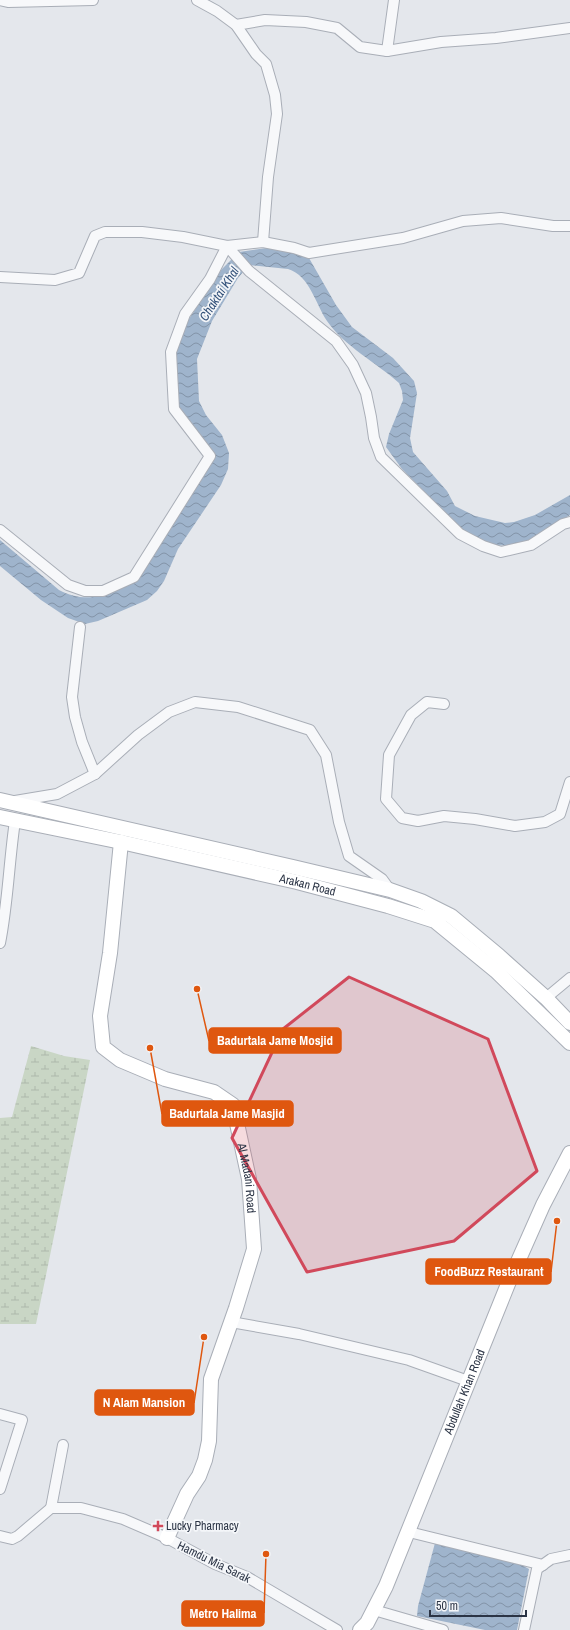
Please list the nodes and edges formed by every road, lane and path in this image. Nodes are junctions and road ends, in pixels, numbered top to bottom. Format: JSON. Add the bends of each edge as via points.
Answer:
{"nodes":[{"id":1,"x":0,"y":0,"type":"edge"},
{"id":2,"x":93,"y":0,"type":"edge"},
{"id":3,"x":197,"y":0,"type":"edge"},
{"id":4,"x":394,"y":0,"type":"edge"},
{"id":5,"x":236,"y":25,"type":"junction"},
{"id":6,"x":570,"y":28,"type":"edge"},
{"id":7,"x":387,"y":51,"type":"junction"},
{"id":8,"x":570,"y":226,"type":"edge"},
{"id":9,"x":263,"y":242,"type":"junction"},
{"id":10,"x":229,"y":248,"type":"junction"},
{"id":11,"x":0,"y":277,"type":"edge"},
{"id":12,"x":570,"y":522,"type":"edge"},
{"id":13,"x":0,"y":530,"type":"edge"},
{"id":14,"x":80,"y":627,"type":"dead end"},
{"id":15,"x":444,"y":704,"type":"dead end"},
{"id":16,"x":95,"y":774,"type":"junction"},
{"id":17,"x":570,"y":782,"type":"edge"},
{"id":18,"x":2,"y":801,"type":"edge"},
{"id":19,"x":0,"y":817,"type":"edge"},
{"id":20,"x":15,"y":821,"type":"junction"},
{"id":21,"x":121,"y":842,"type":"junction"},
{"id":22,"x":390,"y":890,"type":"junction"},
{"id":23,"x":0,"y":943,"type":"edge"},
{"id":24,"x":570,"y":978,"type":"edge"},
{"id":25,"x":546,"y":998,"type":"junction"},
{"id":26,"x":570,"y":1023,"type":"edge"},
{"id":27,"x":570,"y":1043,"type":"edge"},
{"id":28,"x":570,"y":1153,"type":"edge"},
{"id":29,"x":231,"y":1322,"type":"junction"},
{"id":30,"x":468,"y":1380,"type":"junction"},
{"id":31,"x":0,"y":1414,"type":"edge"},
{"id":32,"x":63,"y":1445,"type":"dead end"},
{"id":33,"x":0,"y":1489,"type":"edge"},
{"id":34,"x":51,"y":1508,"type":"junction"},
{"id":35,"x":409,"y":1532,"type":"junction"},
{"id":36,"x":0,"y":1536,"type":"edge"},
{"id":37,"x":167,"y":1538,"type":"junction"},
{"id":38,"x":570,"y":1555,"type":"edge"},
{"id":39,"x":543,"y":1565,"type":"junction"},
{"id":40,"x":374,"y":1610,"type":"junction"},
{"id":41,"x":337,"y":1630,"type":"edge"},
{"id":42,"x":360,"y":1630,"type":"edge"},
{"id":43,"x":443,"y":1630,"type":"edge"},
{"id":44,"x":524,"y":1630,"type":"edge"}],
"edges":[{"from":1,"to":2,"type":"street"},
{"from":3,"to":5,"type":"street"},
{"from":4,"to":7,"type":"street"},
{"from":5,"to":7,"type":"street","via":[[265,20],[306,22],[337,28],[360,47]]},
{"from":5,"to":9,"type":"street","via":[[266,64],[275,95],[277,114],[268,177]]},
{"from":6,"to":7,"type":"street","via":[[441,42]]},
{"from":8,"to":9,"type":"street","via":[[552,226],[501,218],[464,221],[403,238],[309,253]]},
{"from":9,"to":10,"type":"street"},
{"from":10,"to":11,"type":"street","via":[[182,236],[105,232],[95,236],[79,273],[55,280]]},
{"from":10,"to":12,"type":"street","via":[[250,271],[336,341],[353,365],[366,393],[374,438],[381,457],[460,534],[501,552],[531,545]]},
{"from":10,"to":13,"type":"street","via":[[185,314],[171,352],[174,409],[210,456],[134,577],[103,591],[85,592],[68,585]]},
{"from":14,"to":16,"type":"street","via":[[72,697],[82,742]]},
{"from":15,"to":17,"type":"street","via":[[427,702],[411,715],[389,755],[386,799],[402,818],[418,821],[444,816],[515,826],[545,822],[560,814]]},
{"from":16,"to":18,"type":"street","via":[[58,794]]},
{"from":16,"to":22,"type":"street","via":[[168,712],[195,702],[238,707],[310,730],[326,755],[339,822],[349,856],[382,879]]},
{"from":18,"to":22,"type":"street","name":"Arakan Road"},
{"from":19,"to":20,"type":"street","name":"Arakan Road"},
{"from":20,"to":21,"type":"street","name":"Arakan Road"},
{"from":20,"to":23,"type":"street","via":[[6,912]]},
{"from":21,"to":27,"type":"street","name":"Arakan Road","via":[[297,882],[435,921],[496,971]]},
{"from":21,"to":29,"type":"street","name":"Al Madani Road","via":[[110,953],[100,1016],[103,1047],[120,1060],[165,1079],[214,1092],[233,1105],[249,1179],[254,1249]]},
{"from":22,"to":25,"type":"street","name":"Arakan Road","via":[[451,916]]},
{"from":24,"to":25,"type":"street"},
{"from":25,"to":26,"type":"street","name":"Arakan Road"},
{"from":28,"to":30,"type":"street","name":"Abdullah Khan Road","via":[[527,1240]]},
{"from":29,"to":30,"type":"street","via":[[299,1334],[409,1360]]},
{"from":29,"to":37,"type":"street","name":"Al Madani Road","via":[[211,1379],[209,1441],[205,1460]]},
{"from":30,"to":35,"type":"street","name":"Abdullah Khan Road"},
{"from":31,"to":33,"type":"street","via":[[22,1420]]},
{"from":32,"to":34,"type":"street"},
{"from":34,"to":36,"type":"street","via":[[18,1536],[12,1539]]},
{"from":34,"to":37,"type":"street","name":"Hamdu Mia Sarak","via":[[81,1508],[123,1519]]},
{"from":35,"to":39,"type":"street"},
{"from":35,"to":40,"type":"street","name":"Abdullah Khan Road"},
{"from":37,"to":41,"type":"street","name":"Hamdu Mia Sarak","via":[[215,1564],[247,1577]]},
{"from":38,"to":39,"type":"street"},
{"from":39,"to":44,"type":"street","via":[[537,1569]]},
{"from":40,"to":42,"type":"street","name":"Abdullah Khan Road"},
{"from":40,"to":43,"type":"street"}]}
